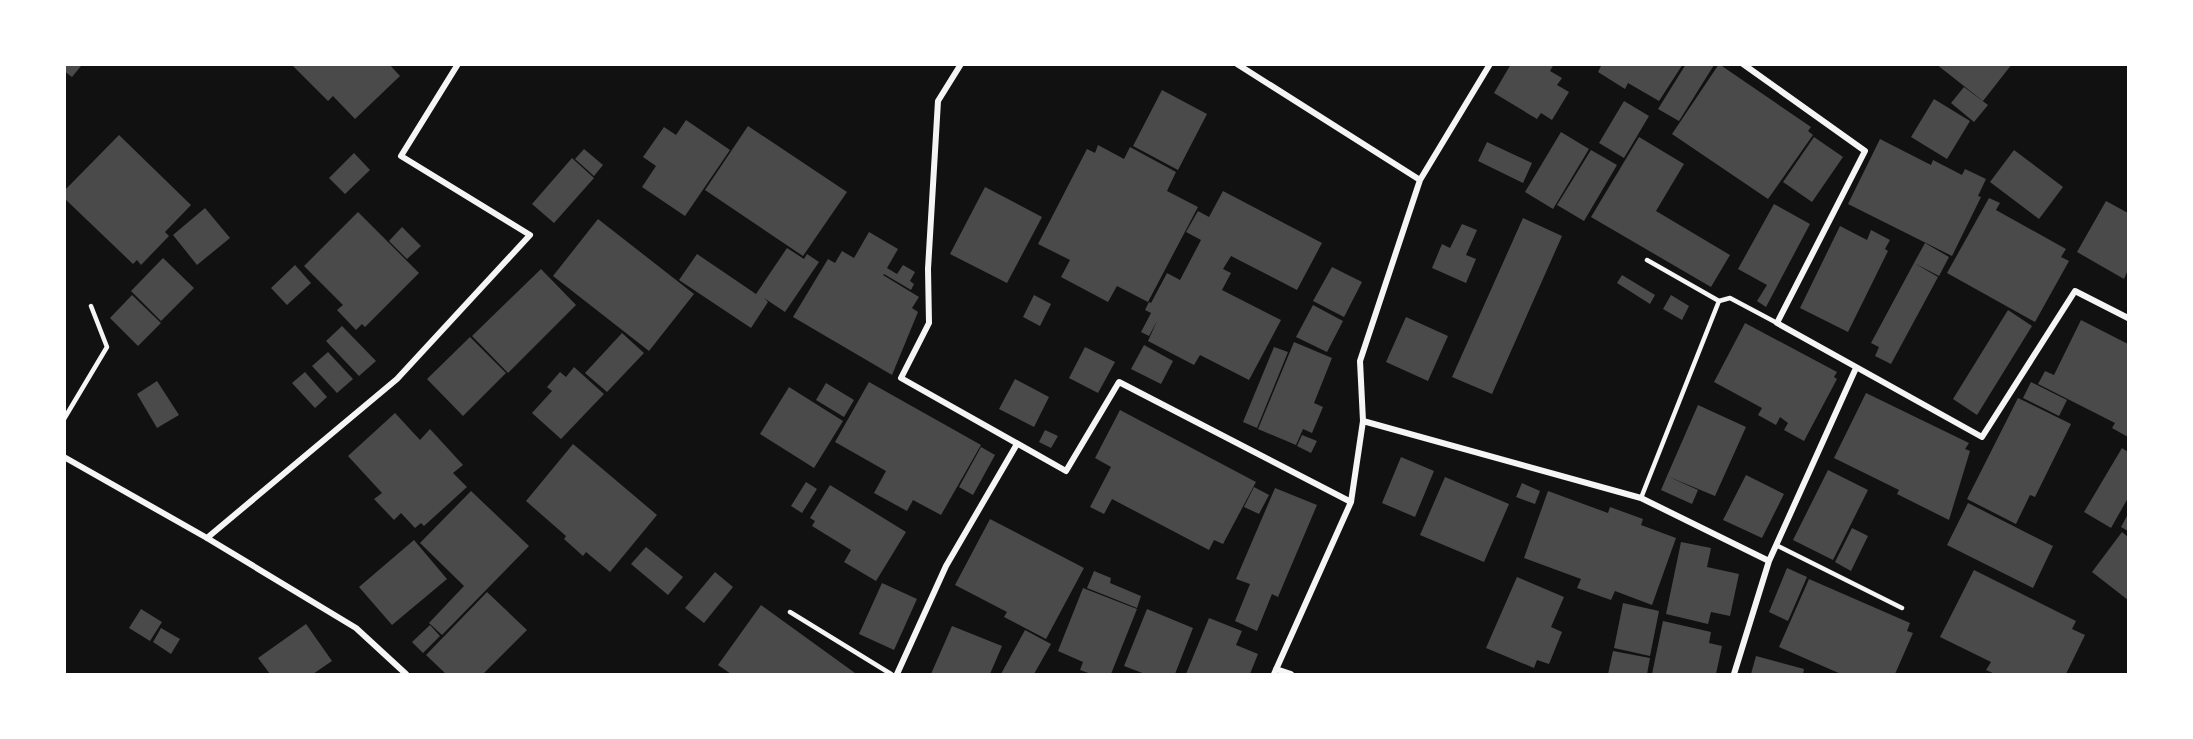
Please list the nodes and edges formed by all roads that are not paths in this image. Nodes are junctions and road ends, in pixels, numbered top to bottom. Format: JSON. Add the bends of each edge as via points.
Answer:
{"nodes":[{"id":1,"x":458,"y":64,"type":"edge"},
{"id":2,"x":961,"y":64,"type":"edge"},
{"id":3,"x":1237,"y":64,"type":"edge"},
{"id":4,"x":1490,"y":64,"type":"edge"},
{"id":5,"x":1743,"y":64,"type":"edge"},
{"id":6,"x":1420,"y":180,"type":"junction"},
{"id":7,"x":1647,"y":260,"type":"dead end"},
{"id":8,"x":1719,"y":301,"type":"junction"},
{"id":9,"x":91,"y":306,"type":"dead end"},
{"id":10,"x":2128,"y":318,"type":"edge"},
{"id":11,"x":1777,"y":323,"type":"junction"},
{"id":12,"x":1856,"y":368,"type":"junction"},
{"id":13,"x":64,"y":419,"type":"edge"},
{"id":14,"x":1363,"y":421,"type":"junction"},
{"id":15,"x":1017,"y":444,"type":"junction"},
{"id":16,"x":64,"y":458,"type":"edge"},
{"id":17,"x":1641,"y":498,"type":"junction"},
{"id":18,"x":1351,"y":502,"type":"junction"},
{"id":19,"x":207,"y":538,"type":"junction"},
{"id":20,"x":1776,"y":545,"type":"junction"},
{"id":21,"x":1769,"y":561,"type":"junction"},
{"id":22,"x":1902,"y":608,"type":"dead end"},
{"id":23,"x":790,"y":612,"type":"dead end"},
{"id":24,"x":1275,"y":672,"type":"edge"},
{"id":25,"x":406,"y":675,"type":"edge"},
{"id":26,"x":891,"y":675,"type":"edge"},
{"id":27,"x":897,"y":675,"type":"edge"},
{"id":28,"x":1291,"y":675,"type":"edge"},
{"id":29,"x":1734,"y":675,"type":"edge"}],
"edges":[{"from":1,"to":19,"type":"street","via":[[401,156],[530,235],[397,379]]},
{"from":2,"to":15,"type":"street","via":[[938,101],[928,269],[929,323],[901,378]]},
{"from":3,"to":6,"type":"street"},
{"from":4,"to":6,"type":"street"},
{"from":5,"to":11,"type":"street","via":[[1865,151]]},
{"from":6,"to":14,"type":"street","via":[[1360,360]]},
{"from":7,"to":8,"type":"lane"},
{"from":8,"to":11,"type":"lane","via":[[1730,298]]},
{"from":8,"to":17,"type":"lane"},
{"from":9,"to":13,"type":"lane","via":[[107,347]]},
{"from":10,"to":12,"type":"street","via":[[2075,291],[1982,437]]},
{"from":11,"to":12,"type":"street"},
{"from":12,"to":20,"type":"street"},
{"from":14,"to":17,"type":"street"},
{"from":14,"to":18,"type":"street"},
{"from":15,"to":18,"type":"street","via":[[1066,471],[1119,382]]},
{"from":15,"to":27,"type":"street","via":[[946,566]]},
{"from":16,"to":19,"type":"street"},
{"from":17,"to":21,"type":"street"},
{"from":18,"to":24,"type":"street"},
{"from":19,"to":25,"type":"street","via":[[356,628]]},
{"from":20,"to":21,"type":"street"},
{"from":20,"to":22,"type":"lane"},
{"from":21,"to":29,"type":"street"},
{"from":23,"to":26,"type":"lane"},
{"from":24,"to":28,"type":"street"}]}
